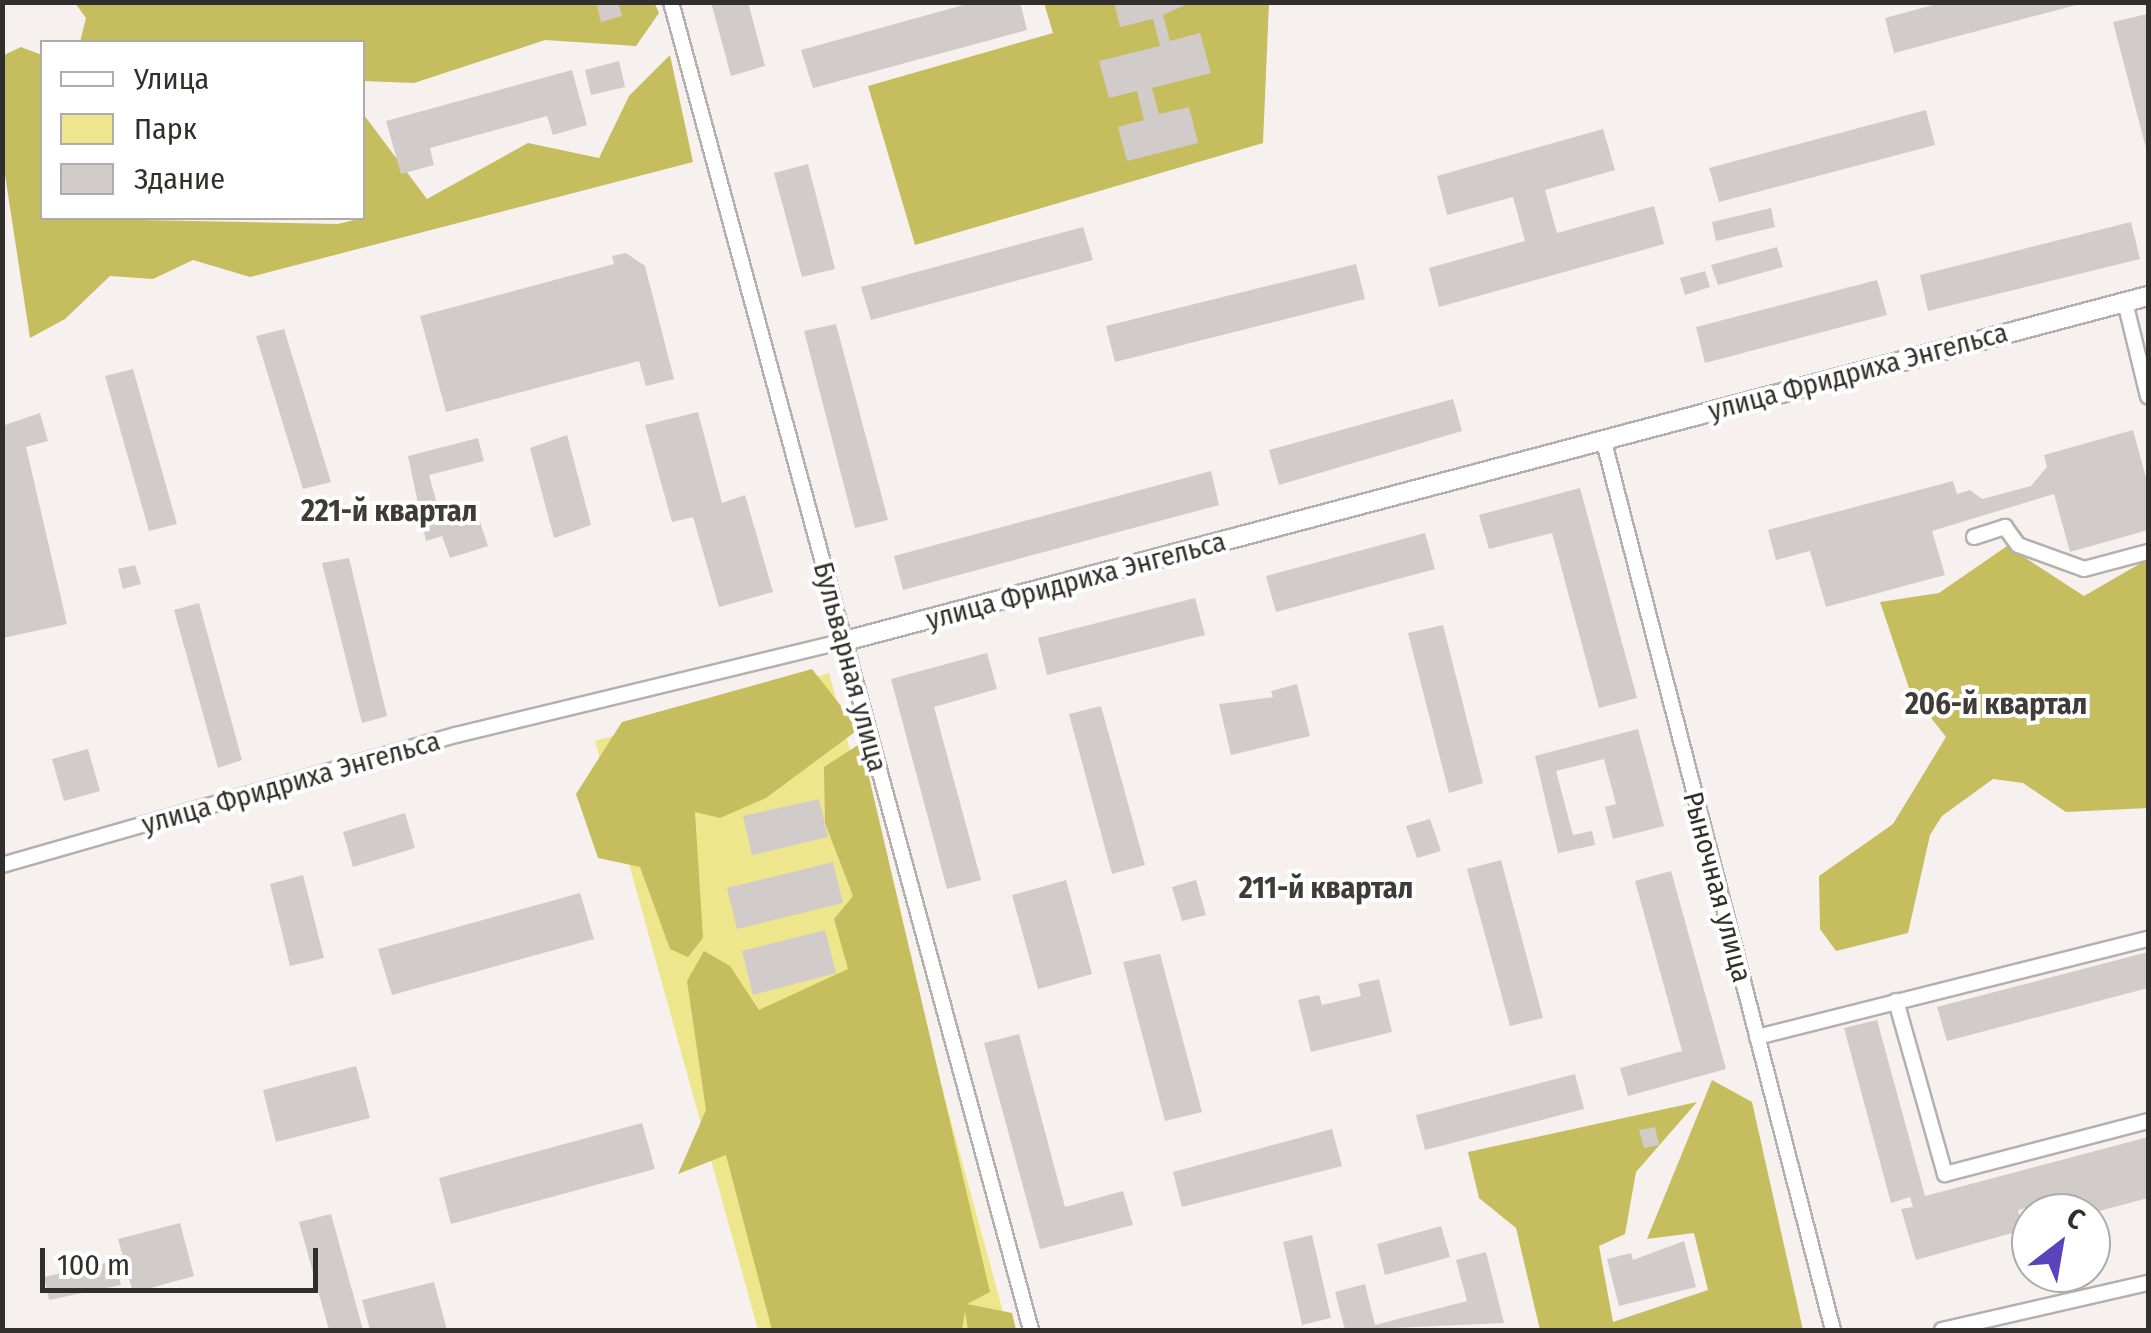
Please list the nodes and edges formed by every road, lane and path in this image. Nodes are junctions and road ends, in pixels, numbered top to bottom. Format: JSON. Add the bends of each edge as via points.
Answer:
{"nodes":[{"id":1,"x":671,"y":2,"type":"edge"},
{"id":2,"x":2148,"y":296,"type":"edge"},
{"id":3,"x":2125,"y":302,"type":"junction"},
{"id":4,"x":2148,"y":396,"type":"edge"},
{"id":5,"x":1604,"y":442,"type":"junction"},
{"id":6,"x":1974,"y":537,"type":"dead end"},
{"id":7,"x":2148,"y":552,"type":"edge"},
{"id":8,"x":845,"y":641,"type":"junction"},
{"id":9,"x":2,"y":865,"type":"edge"},
{"id":10,"x":2148,"y":939,"type":"edge"},
{"id":11,"x":1896,"y":1001,"type":"junction"},
{"id":12,"x":1757,"y":1037,"type":"junction"},
{"id":13,"x":2148,"y":1121,"type":"edge"},
{"id":14,"x":2148,"y":1283,"type":"edge"},
{"id":15,"x":1032,"y":1330,"type":"edge"},
{"id":16,"x":1833,"y":1330,"type":"edge"},
{"id":17,"x":1942,"y":1330,"type":"edge"}],
"edges":[{"from":1,"to":8,"type":"street","name":"Бульварная улица"},
{"from":2,"to":3,"type":"street","name":"улица Фридриха Энгельса"},
{"from":3,"to":4,"type":"street"},
{"from":3,"to":5,"type":"street","name":"улица Фридриха Энгельса"},
{"from":5,"to":8,"type":"street","name":"улица Фридриха Энгельса"},
{"from":5,"to":12,"type":"street","name":"Рыночная улица"},
{"from":6,"to":7,"type":"street","via":[[2005,527],[2018,545],[2084,569]]},
{"from":8,"to":9,"type":"street","name":"улица Фридриха Энгельса","via":[[456,735]]},
{"from":8,"to":15,"type":"street","name":"Бульварная улица"},
{"from":10,"to":11,"type":"street"},
{"from":11,"to":12,"type":"street"},
{"from":11,"to":13,"type":"street","via":[[1946,1174]]},
{"from":12,"to":16,"type":"street","name":"Рыночная улица"},
{"from":14,"to":17,"type":"street"}]}
